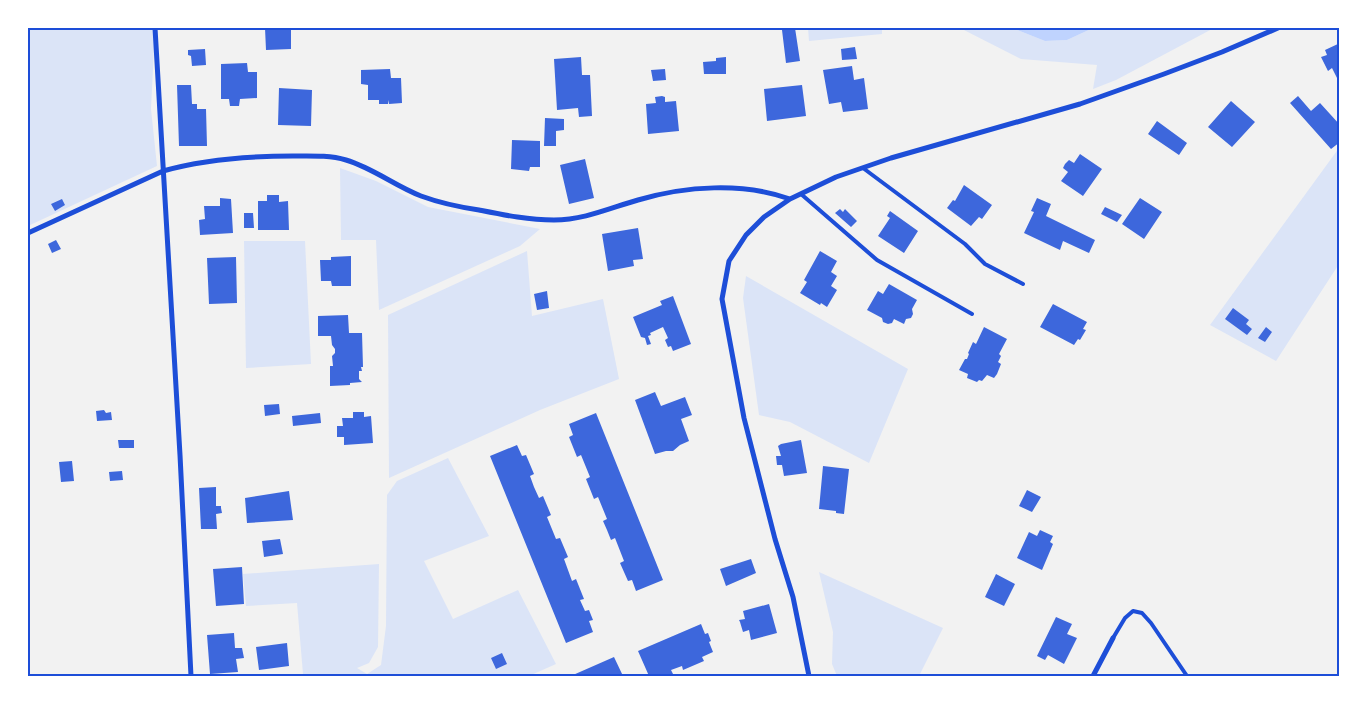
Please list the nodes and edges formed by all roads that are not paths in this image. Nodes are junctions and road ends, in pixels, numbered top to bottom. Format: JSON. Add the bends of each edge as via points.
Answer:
{"nodes":[{"id":1,"x":154,"y":28,"type":"edge"},
{"id":2,"x":1278,"y":28,"type":"edge"},
{"id":3,"x":863,"y":168,"type":"junction"},
{"id":4,"x":163,"y":171,"type":"junction"},
{"id":5,"x":801,"y":194,"type":"junction"},
{"id":6,"x":790,"y":199,"type":"junction"},
{"id":7,"x":28,"y":233,"type":"edge"},
{"id":8,"x":1023,"y":284,"type":"dead end"},
{"id":9,"x":972,"y":314,"type":"dead end"},
{"id":10,"x":1113,"y":638,"type":"joint"},
{"id":11,"x":191,"y":676,"type":"edge"},
{"id":12,"x":809,"y":676,"type":"edge"},
{"id":13,"x":1093,"y":676,"type":"edge"},
{"id":14,"x":1187,"y":676,"type":"edge"}],
"edges":[{"from":1,"to":4,"type":"street"},
{"from":2,"to":3,"type":"street","via":[[1080,104]]},
{"from":3,"to":5,"type":"street"},
{"from":3,"to":8,"type":"lane","via":[[965,244],[985,264]]},
{"from":4,"to":6,"type":"street","via":[[186,164],[265,156],[328,156],[361,166],[419,195],[446,204],[533,220],[576,219],[662,194],[700,189],[744,189]]},
{"from":4,"to":7,"type":"street"},
{"from":4,"to":11,"type":"street"},
{"from":5,"to":6,"type":"street"},
{"from":5,"to":9,"type":"lane","via":[[877,260]]},
{"from":6,"to":12,"type":"street","via":[[764,217],[746,235],[729,261],[722,300],[744,418],[793,597]]},
{"from":10,"to":13,"type":"street"},
{"from":10,"to":14,"type":"lane","via":[[1133,611],[1142,613]]}]}
